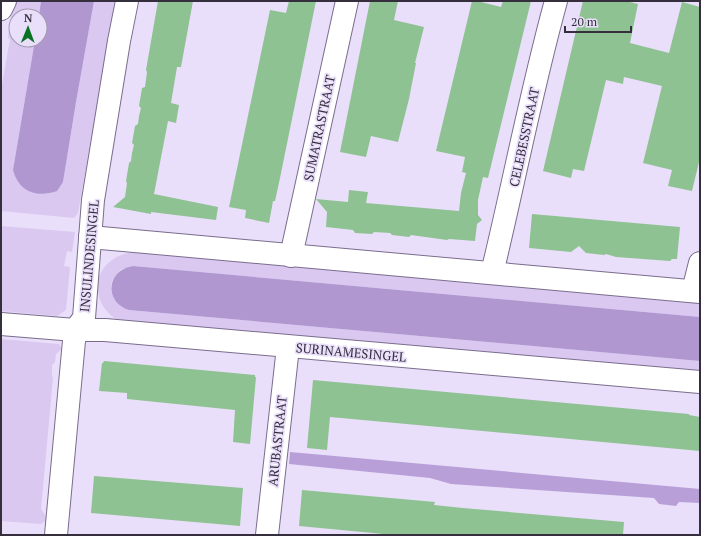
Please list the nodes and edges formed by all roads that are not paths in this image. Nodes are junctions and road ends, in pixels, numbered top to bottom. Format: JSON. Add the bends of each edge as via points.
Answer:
{"nodes":[{"id":1,"x":5,"y":1,"type":"edge"},
{"id":2,"x":127,"y":1,"type":"edge"},
{"id":3,"x":347,"y":1,"type":"edge"},
{"id":4,"x":556,"y":1,"type":"edge"},
{"id":5,"x":1,"y":9,"type":"edge"},
{"id":6,"x":90,"y":237,"type":"junction"},
{"id":7,"x":291,"y":256,"type":"junction"},
{"id":8,"x":700,"y":263,"type":"edge"},
{"id":9,"x":492,"y":273,"type":"junction"},
{"id":10,"x":696,"y":292,"type":"edge"},
{"id":11,"x":1,"y":324,"type":"edge"},
{"id":12,"x":76,"y":330,"type":"junction"},
{"id":13,"x":288,"y":347,"type":"junction"},
{"id":14,"x":700,"y":382,"type":"edge"},
{"id":15,"x":56,"y":535,"type":"edge"},
{"id":16,"x":267,"y":535,"type":"edge"}],
"edges":[{"from":1,"to":5,"type":"street"},
{"from":2,"to":6,"type":"street","name":"INSULINDESINGEL","via":[[93,200]]},
{"from":3,"to":7,"type":"street","name":"SUMATRASTRAAT"},
{"from":4,"to":9,"type":"street","name":"CELEBESSTRAAT"},
{"from":6,"to":7,"type":"street"},
{"from":6,"to":12,"type":"street","name":"INSULINDESINGEL","via":[[84,318]]},
{"from":7,"to":9,"type":"street"},
{"from":8,"to":10,"type":"street"},
{"from":9,"to":10,"type":"street"},
{"from":11,"to":12,"type":"street","name":"SURINAMESINGEL"},
{"from":12,"to":13,"type":"street","name":"SURINAMESINGEL","via":[[105,330]]},
{"from":12,"to":15,"type":"street","name":"INSULINDESINGEL"},
{"from":13,"to":14,"type":"street","name":"SURINAMESINGEL"},
{"from":13,"to":16,"type":"street","name":"ARUBASTRAAT"}]}
